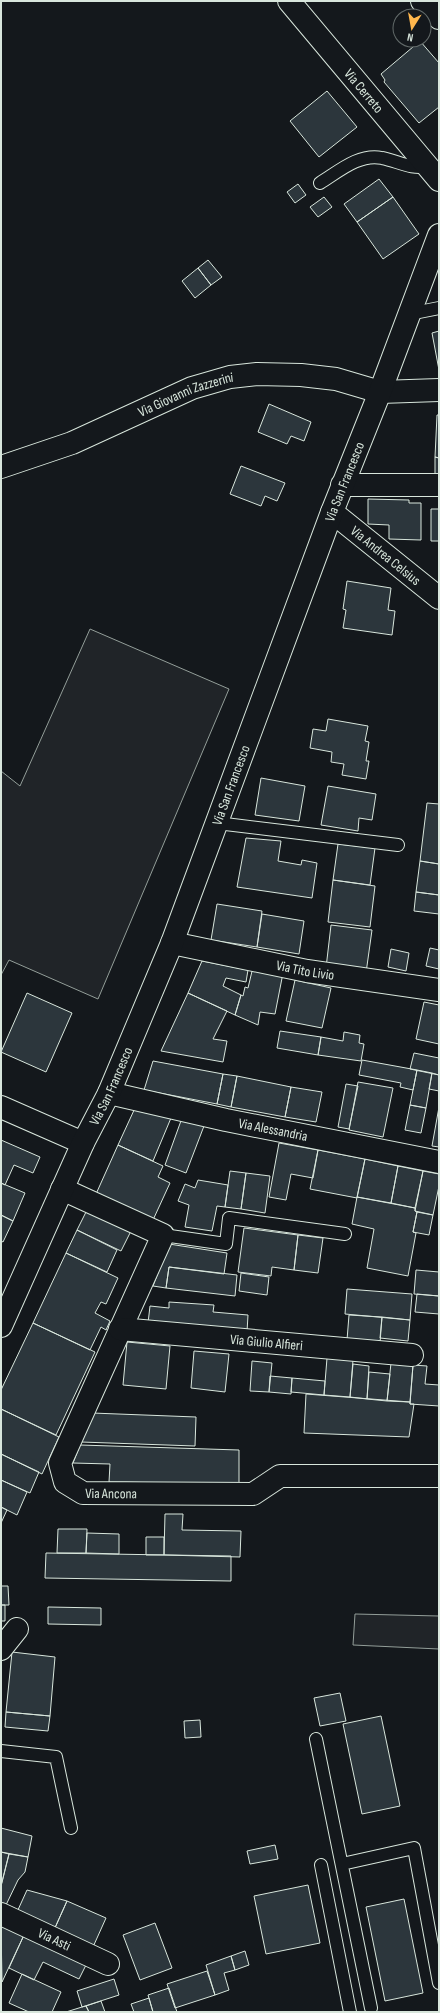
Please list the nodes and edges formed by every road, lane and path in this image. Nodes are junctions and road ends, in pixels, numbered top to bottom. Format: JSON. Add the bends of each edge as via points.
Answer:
{"nodes":[{"id":1,"x":289,"y":1,"type":"edge"},
{"id":2,"x":422,"y":1,"type":"edge"},
{"id":3,"x":439,"y":18,"type":"edge"},
{"id":4,"x":433,"y":173,"type":"edge"},
{"id":5,"x":320,"y":183,"type":"dead end"},
{"id":6,"x":439,"y":235,"type":"edge"},
{"id":7,"x":439,"y":308,"type":"edge"},
{"id":8,"x":409,"y":314,"type":"junction"},
{"id":9,"x":439,"y":390,"type":"edge"},
{"id":10,"x":380,"y":392,"type":"junction"},
{"id":11,"x":1,"y":467,"type":"edge"},
{"id":12,"x":342,"y":485,"type":"junction"},
{"id":13,"x":439,"y":485,"type":"edge"},
{"id":14,"x":332,"y":512,"type":"junction"},
{"id":15,"x":439,"y":598,"type":"edge"},
{"id":16,"x":217,"y":823,"type":"junction"},
{"id":17,"x":398,"y":845,"type":"dead end"},
{"id":18,"x":172,"y":943,"type":"junction"},
{"id":19,"x":439,"y":990,"type":"edge"},
{"id":20,"x":109,"y":1093,"type":"junction"},
{"id":21,"x":1,"y":1107,"type":"edge"},
{"id":22,"x":82,"y":1143,"type":"junction"},
{"id":23,"x":439,"y":1162,"type":"edge"},
{"id":24,"x":62,"y":1189,"type":"junction"},
{"id":25,"x":345,"y":1234,"type":"dead end"},
{"id":26,"x":162,"y":1235,"type":"junction"},
{"id":27,"x":1,"y":1326,"type":"edge"},
{"id":28,"x":120,"y":1330,"type":"junction"},
{"id":29,"x":412,"y":1355,"type":"dead end"},
{"id":30,"x":439,"y":1476,"type":"edge"},
{"id":31,"x":17,"y":1629,"type":"dead end"},
{"id":32,"x":1,"y":1649,"type":"edge"},
{"id":33,"x":316,"y":1739,"type":"dead end"},
{"id":34,"x":1,"y":1751,"type":"edge"},
{"id":35,"x":71,"y":1828,"type":"dead end"},
{"id":36,"x":342,"y":1864,"type":"junction"},
{"id":37,"x":321,"y":1865,"type":"dead end"},
{"id":38,"x":1,"y":1914,"type":"edge"},
{"id":39,"x":108,"y":1964,"type":"dead end"},
{"id":40,"x":439,"y":1983,"type":"edge"},
{"id":41,"x":371,"y":2008,"type":"dead end"},
{"id":42,"x":350,"y":2012,"type":"edge"}],
"edges":[{"from":1,"to":4,"type":"street","name":"Via Cerreto"},
{"from":2,"to":3,"type":"street"},
{"from":4,"to":5,"type":"lane","via":[[374,157],[356,161]]},
{"from":6,"to":8,"type":"street","name":"Via San Francesco"},
{"from":7,"to":8,"type":"lane"},
{"from":8,"to":10,"type":"street","name":"Via San Francesco"},
{"from":9,"to":10,"type":"street","name":"Via Giovanni Zazzerini"},
{"from":10,"to":11,"type":"street","name":"Via Giovanni Zazzerini","via":[[336,379],[313,376],[257,374],[230,377],[192,388],[72,443]]},
{"from":10,"to":12,"type":"street","name":"Via San Francesco"},
{"from":12,"to":13,"type":"street"},
{"from":12,"to":14,"type":"street","name":"Via San Francesco"},
{"from":14,"to":15,"type":"street","name":"Via Andrea Celsius"},
{"from":14,"to":16,"type":"street","name":"Via San Francesco"},
{"from":16,"to":17,"type":"lane"},
{"from":16,"to":18,"type":"street","name":"Via San Francesco"},
{"from":18,"to":19,"type":"street","name":"Via Tito Livio","via":[[307,971]]},
{"from":18,"to":20,"type":"street","name":"Via San Francesco"},
{"from":20,"to":22,"type":"street","name":"Via San Francesco"},
{"from":20,"to":23,"type":"street","name":"Via Alessandria","via":[[226,1120]]},
{"from":21,"to":22,"type":"street"},
{"from":22,"to":24,"type":"street","name":"Via San Francesco"},
{"from":24,"to":26,"type":"street"},
{"from":24,"to":27,"type":"street","name":"Via San Francesco"},
{"from":25,"to":26,"type":"lane","via":[[229,1218],[226,1244]]},
{"from":26,"to":28,"type":"street","name":"Via Ancona"},
{"from":28,"to":29,"type":"street","name":"Via Giulio Alfieri"},
{"from":28,"to":30,"type":"street","name":"Via Ancona","via":[[60,1463],[65,1482],[83,1493],[252,1494],[280,1476]]},
{"from":31,"to":32,"type":"street"},
{"from":33,"to":36,"type":"lane"},
{"from":34,"to":35,"type":"lane","via":[[56,1756]]},
{"from":36,"to":40,"type":"lane","via":[[414,1848]]},
{"from":36,"to":41,"type":"lane"},
{"from":37,"to":42,"type":"lane"},
{"from":38,"to":39,"type":"street","name":"Via Asti"}]}
